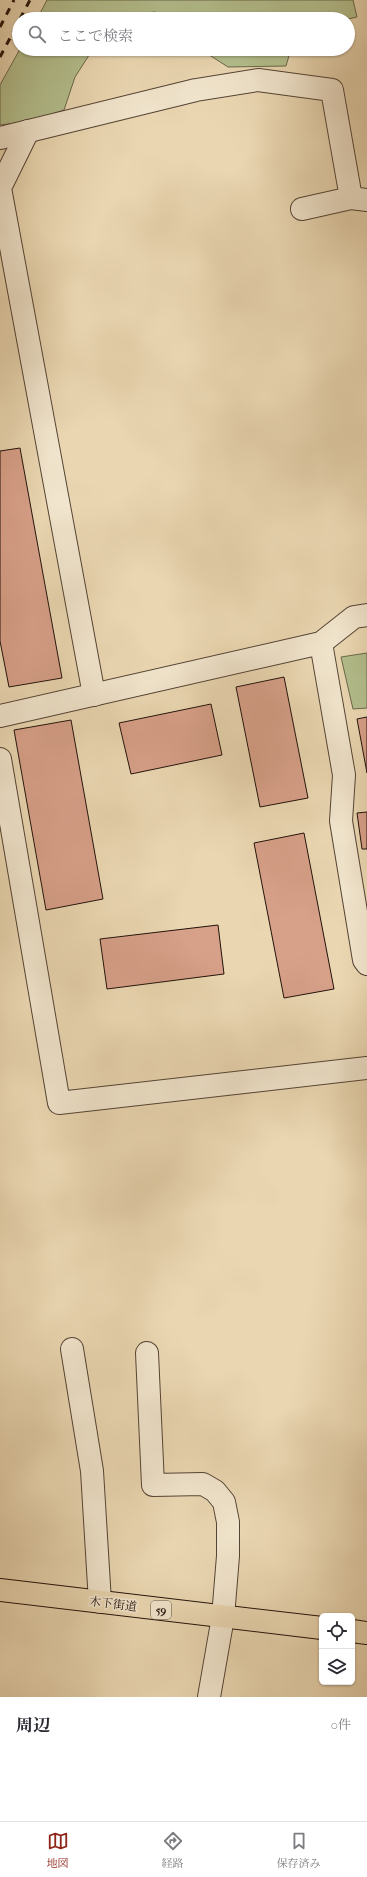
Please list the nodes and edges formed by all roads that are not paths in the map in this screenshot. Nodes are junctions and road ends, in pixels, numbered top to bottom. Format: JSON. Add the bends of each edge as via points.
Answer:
{"nodes":[{"id":1,"x":28,"y":131,"type":"junction"},
{"id":2,"x":0,"y":138,"type":"edge"},
{"id":3,"x":359,"y":199,"type":"edge"},
{"id":4,"x":302,"y":209,"type":"dead end"},
{"id":5,"x":367,"y":615,"type":"edge"},
{"id":6,"x":321,"y":643,"type":"junction"},
{"id":7,"x":94,"y":695,"type":"junction"},
{"id":8,"x":0,"y":716,"type":"edge"},
{"id":9,"x":0,"y":759,"type":"edge"},
{"id":10,"x":367,"y":964,"type":"edge"},
{"id":11,"x":367,"y":1068,"type":"edge"},
{"id":12,"x":72,"y":1349,"type":"dead end"},
{"id":13,"x":147,"y":1353,"type":"dead end"},
{"id":14,"x":0,"y":1590,"type":"edge"},
{"id":15,"x":100,"y":1602,"type":"junction"},
{"id":16,"x":223,"y":1617,"type":"junction"},
{"id":17,"x":319,"y":1628,"type":"edge"},
{"id":18,"x":355,"y":1631,"type":"edge"},
{"id":19,"x":367,"y":1633,"type":"edge"},
{"id":20,"x":209,"y":1697,"type":"edge"}],
"edges":[{"from":1,"to":2,"type":"street"},
{"from":1,"to":3,"type":"street","via":[[196,90],[258,80],[332,90]]},
{"from":1,"to":7,"type":"street","via":[[0,188]]},
{"from":3,"to":4,"type":"street"},
{"from":5,"to":6,"type":"street","via":[[354,617]]},
{"from":6,"to":7,"type":"street"},
{"from":6,"to":10,"type":"street","via":[[344,775],[341,821],[364,960]]},
{"from":7,"to":8,"type":"street"},
{"from":9,"to":11,"type":"street","via":[[59,1103]]},
{"from":12,"to":15,"type":"street","via":[[92,1471]]},
{"from":13,"to":16,"type":"street","via":[[153,1485],[203,1484],[216,1491],[224,1502],[228,1522],[228,1556]]},
{"from":14,"to":15,"type":"main road","name":"木下街道","number":"59"},
{"from":15,"to":16,"type":"main road","name":"木下街道","number":"59"},
{"from":16,"to":17,"type":"main road","name":"木下街道","number":"59"},
{"from":16,"to":20,"type":"street"},
{"from":18,"to":19,"type":"main road"}]}
